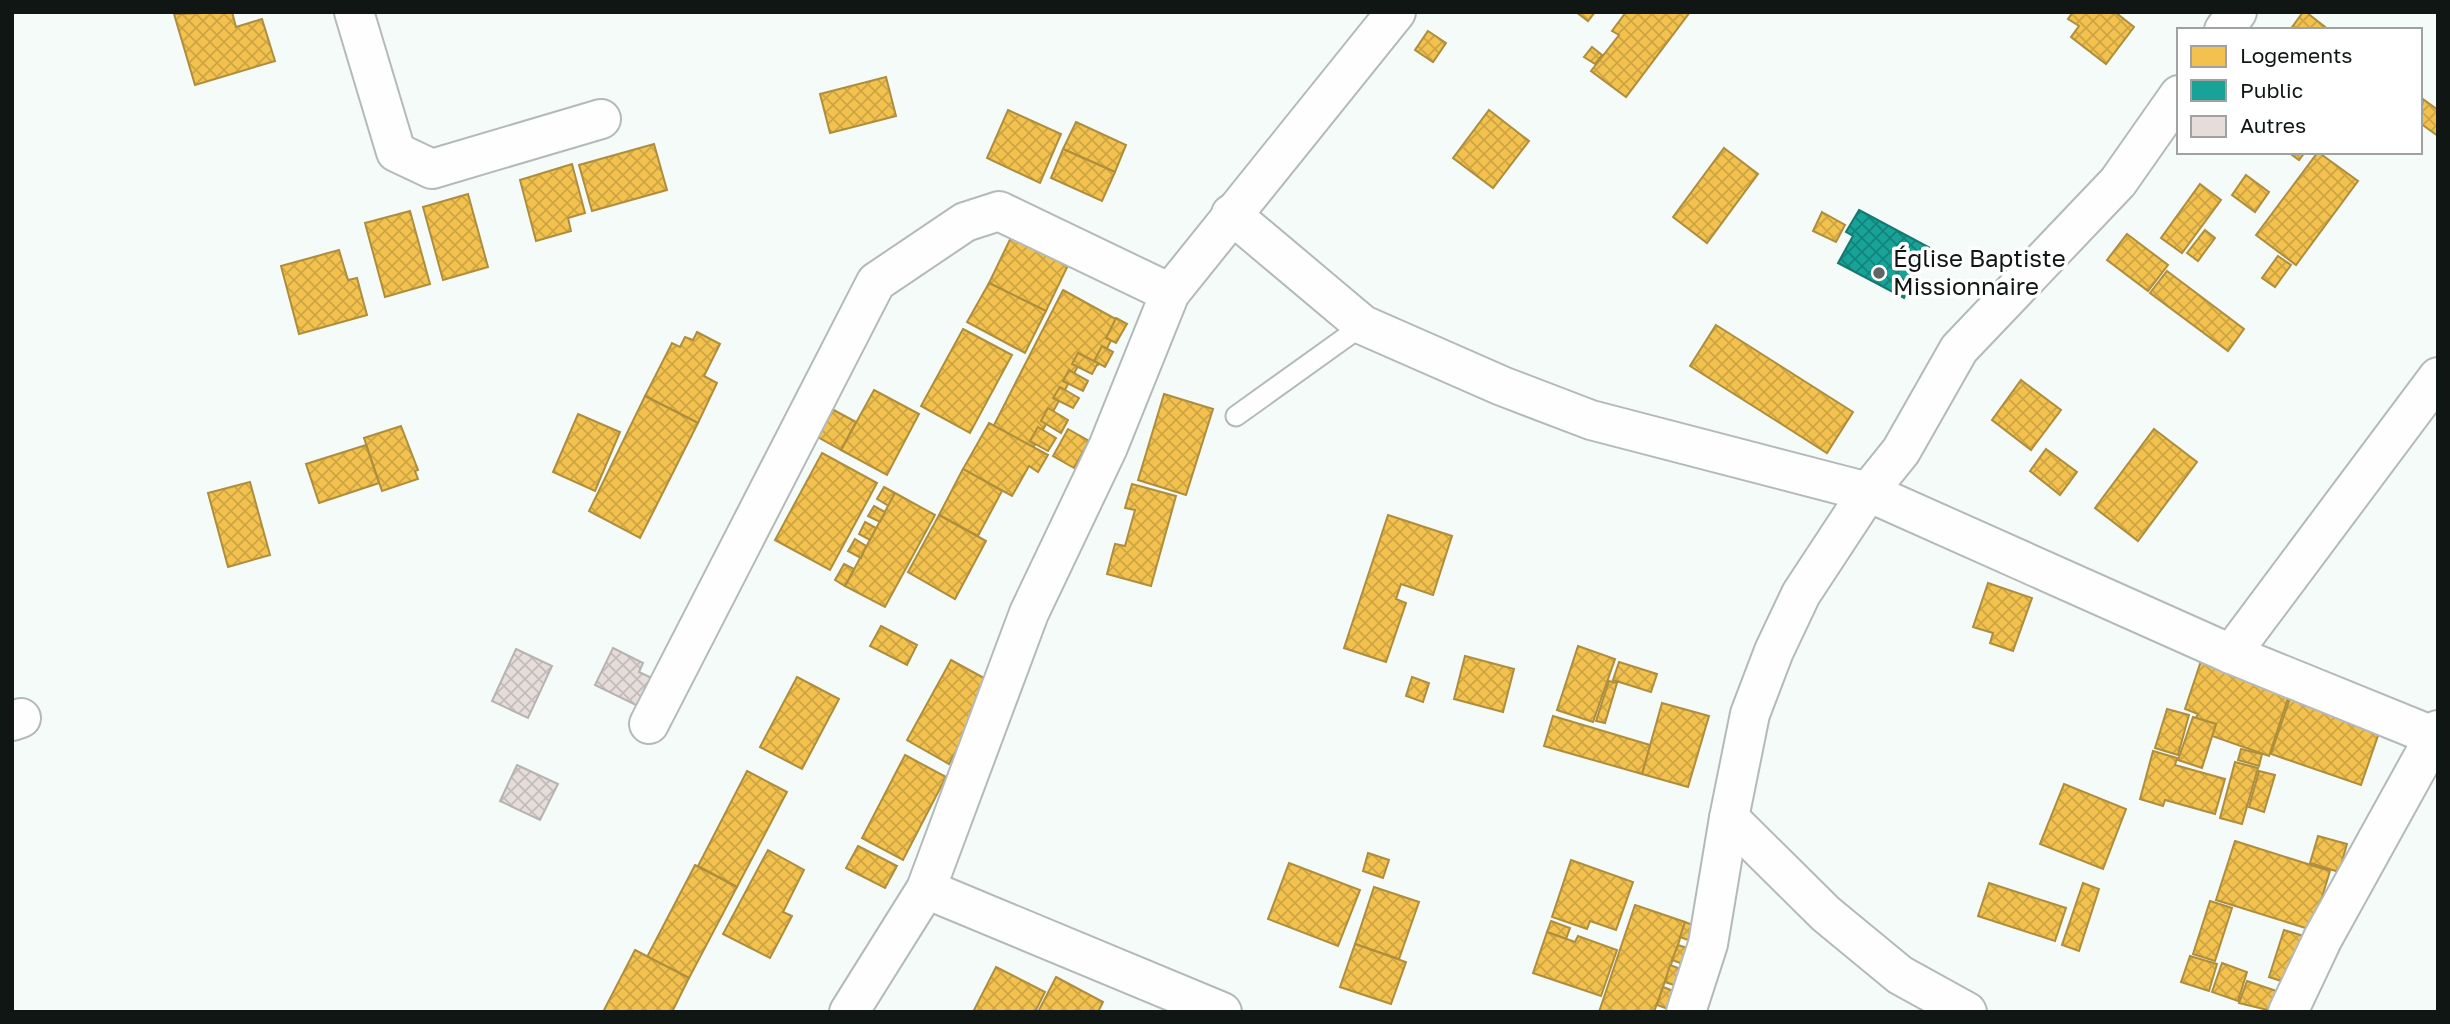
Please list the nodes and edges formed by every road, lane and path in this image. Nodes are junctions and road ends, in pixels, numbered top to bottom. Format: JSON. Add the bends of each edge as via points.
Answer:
{"nodes":[{"id":1,"x":354,"y":12,"type":"edge"},
{"id":2,"x":1396,"y":12,"type":"edge"},
{"id":3,"x":2177,"y":98,"type":"edge"},
{"id":4,"x":601,"y":119,"type":"dead end"},
{"id":5,"x":1231,"y":214,"type":"junction"},
{"id":6,"x":1170,"y":293,"type":"junction"},
{"id":7,"x":1363,"y":325,"type":"junction"},
{"id":8,"x":2438,"y":377,"type":"edge"},
{"id":9,"x":1236,"y":416,"type":"dead end"},
{"id":10,"x":1868,"y":492,"type":"junction"},
{"id":11,"x":2231,"y":654,"type":"junction"},
{"id":12,"x":649,"y":723,"type":"dead end"},
{"id":13,"x":2436,"y":734,"type":"edge"},
{"id":14,"x":1729,"y":818,"type":"junction"},
{"id":15,"x":926,"y":889,"type":"junction"},
{"id":16,"x":849,"y":1012,"type":"edge"},
{"id":17,"x":1222,"y":1012,"type":"edge"},
{"id":18,"x":1686,"y":1012,"type":"edge"},
{"id":19,"x":1967,"y":1012,"type":"edge"},
{"id":20,"x":2288,"y":1012,"type":"edge"}],
"edges":[{"from":1,"to":4,"type":"street","via":[[396,152],[416,163],[432,169]]},
{"from":2,"to":5,"type":"street"},
{"from":3,"to":10,"type":"street","via":[[2118,183],[1959,349],[1901,451]]},
{"from":5,"to":6,"type":"street"},
{"from":5,"to":7,"type":"street"},
{"from":6,"to":12,"type":"street","via":[[999,211],[965,222],[876,282]]},
{"from":6,"to":15,"type":"street","via":[[1108,447],[1029,613]]},
{"from":7,"to":9,"type":"lane"},
{"from":7,"to":10,"type":"street","via":[[1591,420]]},
{"from":8,"to":11,"type":"street"},
{"from":10,"to":11,"type":"street"},
{"from":10,"to":14,"type":"street","via":[[1801,594],[1774,651],[1750,714]]},
{"from":11,"to":13,"type":"street"},
{"from":13,"to":20,"type":"street","via":[[2323,938]]},
{"from":14,"to":18,"type":"street","via":[[1708,944]]},
{"from":14,"to":19,"type":"street","via":[[1826,914],[1900,975]]},
{"from":15,"to":16,"type":"street"},
{"from":15,"to":17,"type":"street"}]}
